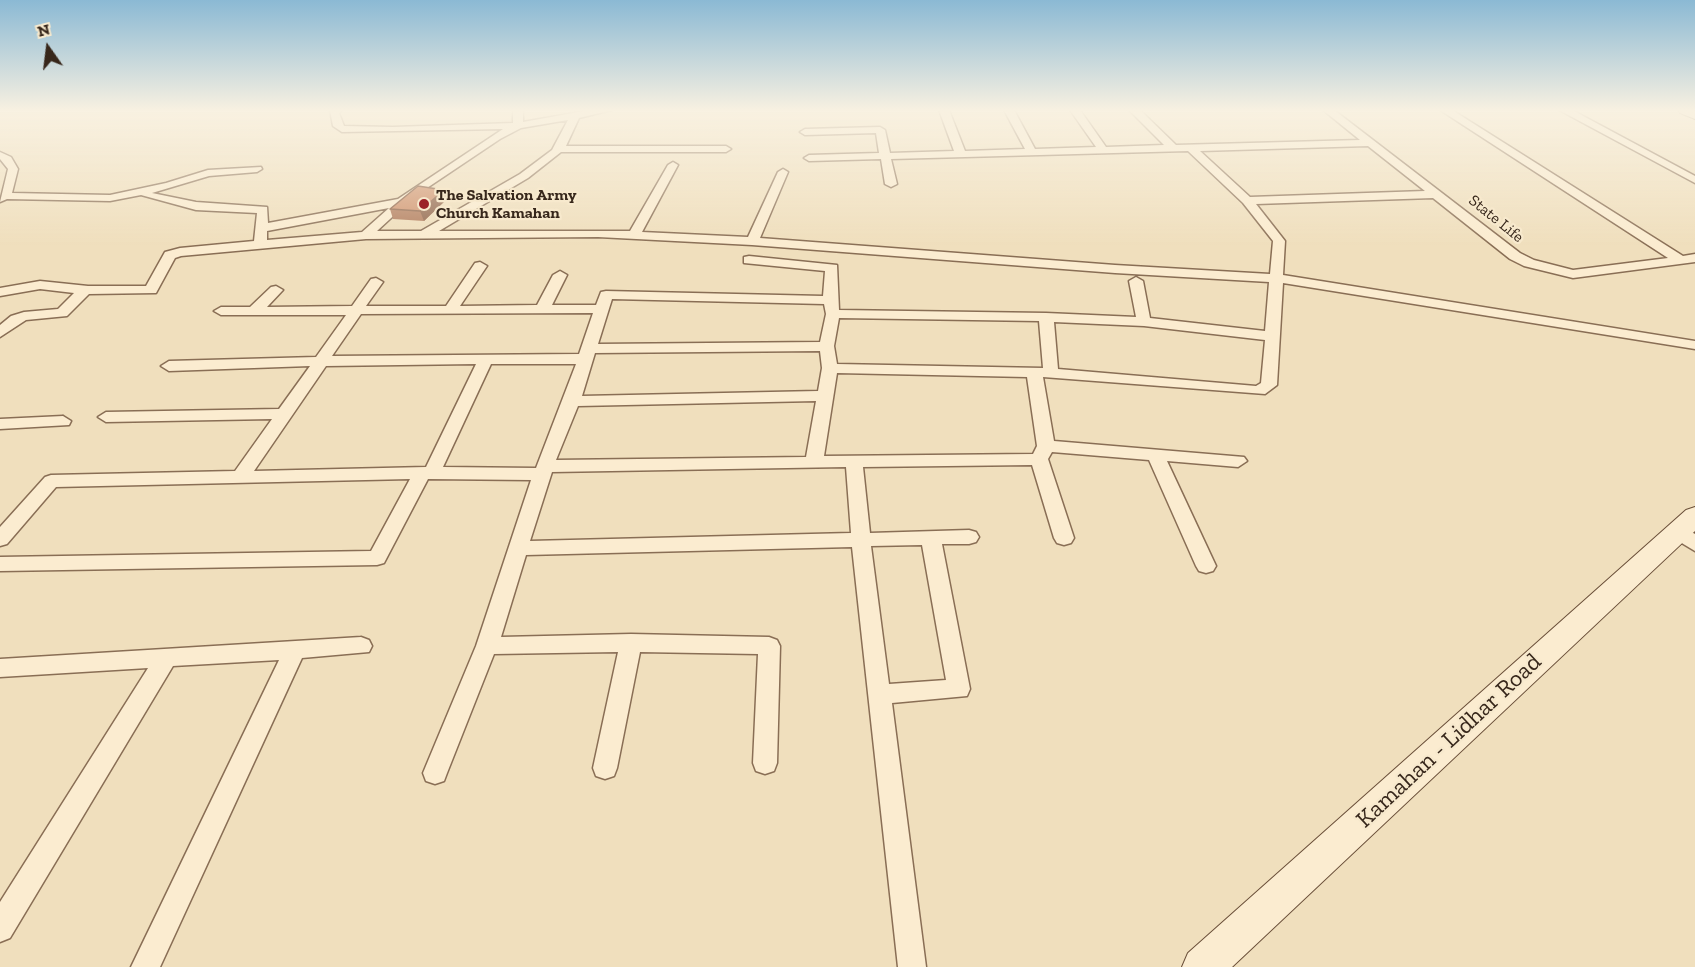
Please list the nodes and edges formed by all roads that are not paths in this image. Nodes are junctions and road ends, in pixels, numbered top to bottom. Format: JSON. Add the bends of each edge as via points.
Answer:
{"nodes":[{"id":1,"x":0,"y":155,"type":"edge"},
{"id":2,"x":470,"y":155,"type":"edge"},
{"id":3,"x":550,"y":155,"type":"edge"},
{"id":4,"x":882,"y":155,"type":"edge"},
{"id":5,"x":885,"y":155,"type":"edge"},
{"id":6,"x":1199,"y":155,"type":"edge"},
{"id":7,"x":1386,"y":155,"type":"edge"},
{"id":8,"x":1516,"y":155,"type":"edge"},
{"id":9,"x":1648,"y":155,"type":"edge"},
{"id":10,"x":809,"y":158,"type":"dead end"},
{"id":11,"x":673,"y":165,"type":"dead end"},
{"id":12,"x":257,"y":169,"type":"dead end"},
{"id":13,"x":783,"y":172,"type":"dead end"},
{"id":14,"x":1695,"y":180,"type":"edge"},
{"id":15,"x":891,"y":184,"type":"dead end"},
{"id":16,"x":137,"y":192,"type":"junction"},
{"id":17,"x":1439,"y":194,"type":"junction"},
{"id":18,"x":3,"y":197,"type":"edge"},
{"id":19,"x":403,"y":201,"type":"junction"},
{"id":20,"x":1247,"y":201,"type":"junction"},
{"id":21,"x":261,"y":228,"type":"junction"},
{"id":22,"x":426,"y":233,"type":"junction"},
{"id":23,"x":634,"y":235,"type":"junction"},
{"id":24,"x":366,"y":236,"type":"junction"},
{"id":25,"x":752,"y":241,"type":"junction"},
{"id":26,"x":260,"y":244,"type":"junction"},
{"id":27,"x":1695,"y":258,"type":"edge"},
{"id":28,"x":748,"y":260,"type":"dead end"},
{"id":29,"x":1681,"y":260,"type":"junction"},
{"id":30,"x":480,"y":266,"type":"dead end"},
{"id":31,"x":560,"y":275,"type":"dead end"},
{"id":32,"x":1136,"y":281,"type":"dead end"},
{"id":33,"x":376,"y":282,"type":"dead end"},
{"id":34,"x":1194,"y":283,"type":"dead end"},
{"id":35,"x":1275,"y":284,"type":"junction"},
{"id":36,"x":88,"y":290,"type":"junction"},
{"id":37,"x":276,"y":290,"type":"dead end"},
{"id":38,"x":0,"y":292,"type":"edge"},
{"id":39,"x":831,"y":307,"type":"junction"},
{"id":40,"x":451,"y":308,"type":"junction"},
{"id":41,"x":543,"y":308,"type":"junction"},
{"id":42,"x":602,"y":309,"type":"junction"},
{"id":43,"x":358,"y":310,"type":"junction"},
{"id":44,"x":221,"y":311,"type":"dead end"},
{"id":45,"x":254,"y":311,"type":"junction"},
{"id":46,"x":1046,"y":317,"type":"junction"},
{"id":47,"x":1144,"y":322,"type":"junction"},
{"id":48,"x":0,"y":333,"type":"edge"},
{"id":49,"x":1273,"y":336,"type":"junction"},
{"id":50,"x":1695,"y":345,"type":"edge"},
{"id":51,"x":827,"y":346,"type":"junction"},
{"id":52,"x":587,"y":354,"type":"junction"},
{"id":53,"x":323,"y":361,"type":"junction"},
{"id":54,"x":485,"y":361,"type":"junction"},
{"id":55,"x":169,"y":366,"type":"dead end"},
{"id":56,"x":830,"y":368,"type":"junction"},
{"id":57,"x":1043,"y":373,"type":"junction"},
{"id":58,"x":824,"y":396,"type":"junction"},
{"id":59,"x":572,"y":401,"type":"junction"},
{"id":60,"x":285,"y":414,"type":"junction"},
{"id":61,"x":106,"y":417,"type":"dead end"},
{"id":62,"x":63,"y":421,"type":"dead end"},
{"id":63,"x":0,"y":424,"type":"edge"},
{"id":64,"x":1042,"y":453,"type":"junction"},
{"id":65,"x":1156,"y":455,"type":"junction"},
{"id":66,"x":854,"y":461,"type":"junction"},
{"id":67,"x":1238,"y":461,"type":"dead end"},
{"id":68,"x":814,"y":463,"type":"junction"},
{"id":69,"x":544,"y":470,"type":"junction"},
{"id":70,"x":427,"y":473,"type":"junction"},
{"id":71,"x":241,"y":476,"type":"junction"},
{"id":72,"x":1689,"y":530,"type":"edge"},
{"id":73,"x":969,"y":537,"type":"dead end"},
{"id":74,"x":0,"y":538,"type":"edge"},
{"id":75,"x":1064,"y":538,"type":"dead end"},
{"id":76,"x":931,"y":539,"type":"junction"},
{"id":77,"x":861,"y":541,"type":"junction"},
{"id":78,"x":518,"y":548,"type":"junction"},
{"id":79,"x":0,"y":564,"type":"edge"},
{"id":80,"x":1206,"y":566,"type":"dead end"},
{"id":81,"x":631,"y":643,"type":"junction"},
{"id":82,"x":361,"y":646,"type":"dead end"},
{"id":83,"x":487,"y":646,"type":"junction"},
{"id":84,"x":294,"y":650,"type":"junction"},
{"id":85,"x":166,"y":658,"type":"junction"},
{"id":86,"x":0,"y":668,"type":"edge"},
{"id":87,"x":881,"y":694,"type":"junction"},
{"id":88,"x":765,"y":763,"type":"dead end"},
{"id":89,"x":605,"y":768,"type":"dead end"},
{"id":90,"x":435,"y":773,"type":"dead end"},
{"id":91,"x":0,"y":928,"type":"edge"},
{"id":92,"x":145,"y":967,"type":"edge"},
{"id":93,"x":912,"y":967,"type":"edge"},
{"id":94,"x":1202,"y":967,"type":"edge"}],
"edges":[{"from":1,"to":18,"type":"street","via":[[13,169]]},
{"from":2,"to":19,"type":"street"},
{"from":3,"to":22,"type":"street","via":[[524,176]]},
{"from":4,"to":10,"type":"street"},
{"from":5,"to":15,"type":"street"},
{"from":6,"to":20,"type":"street"},
{"from":7,"to":17,"type":"street"},
{"from":8,"to":29,"type":"street"},
{"from":9,"to":14,"type":"street"},
{"from":11,"to":23,"type":"street"},
{"from":12,"to":16,"type":"street","via":[[208,173]]},
{"from":13,"to":25,"type":"street"},
{"from":16,"to":18,"type":"street","via":[[110,198]]},
{"from":16,"to":21,"type":"street","via":[[196,206],[263,210]]},
{"from":17,"to":20,"type":"street","name":"State Life"},
{"from":17,"to":29,"type":"street","name":"State Life","via":[[1529,263],[1573,274]]},
{"from":19,"to":21,"type":"street"},
{"from":19,"to":24,"type":"street"},
{"from":20,"to":35,"type":"street","via":[[1280,242]]},
{"from":21,"to":26,"type":"street"},
{"from":22,"to":23,"type":"street"},
{"from":22,"to":24,"type":"street"},
{"from":23,"to":25,"type":"street"},
{"from":24,"to":26,"type":"street"},
{"from":25,"to":35,"type":"street"},
{"from":26,"to":36,"type":"street","via":[[174,253],[151,290]]},
{"from":27,"to":29,"type":"street","name":"State Life"},
{"from":28,"to":39,"type":"street","via":[[832,268]]},
{"from":30,"to":40,"type":"street"},
{"from":31,"to":41,"type":"street"},
{"from":32,"to":47,"type":"street"},
{"from":33,"to":43,"type":"street"},
{"from":34,"to":35,"type":"street"},
{"from":35,"to":49,"type":"street"},
{"from":35,"to":50,"type":"street"},
{"from":36,"to":38,"type":"street","via":[[40,285]]},
{"from":36,"to":48,"type":"street","via":[[81,292],[62,313],[24,316]]},
{"from":37,"to":45,"type":"street"},
{"from":39,"to":42,"type":"street","via":[[606,295]]},
{"from":39,"to":46,"type":"street"},
{"from":39,"to":51,"type":"street"},
{"from":40,"to":41,"type":"street"},
{"from":40,"to":43,"type":"street"},
{"from":41,"to":42,"type":"street"},
{"from":42,"to":52,"type":"street"},
{"from":43,"to":45,"type":"street"},
{"from":43,"to":53,"type":"street"},
{"from":44,"to":45,"type":"street"},
{"from":46,"to":47,"type":"street"},
{"from":46,"to":57,"type":"street"},
{"from":47,"to":49,"type":"street"},
{"from":49,"to":57,"type":"street","via":[[1269,385],[1259,391]]},
{"from":51,"to":52,"type":"street"},
{"from":51,"to":56,"type":"street"},
{"from":52,"to":54,"type":"street"},
{"from":52,"to":59,"type":"street"},
{"from":53,"to":54,"type":"street"},
{"from":53,"to":55,"type":"street"},
{"from":53,"to":60,"type":"street"},
{"from":54,"to":70,"type":"street"},
{"from":56,"to":57,"type":"street"},
{"from":56,"to":58,"type":"street"},
{"from":57,"to":64,"type":"street"},
{"from":58,"to":59,"type":"street"},
{"from":58,"to":68,"type":"street"},
{"from":59,"to":69,"type":"street"},
{"from":60,"to":61,"type":"street"},
{"from":60,"to":71,"type":"street"},
{"from":62,"to":63,"type":"street"},
{"from":64,"to":65,"type":"street"},
{"from":64,"to":66,"type":"street"},
{"from":64,"to":75,"type":"street"},
{"from":65,"to":67,"type":"street"},
{"from":65,"to":80,"type":"street"},
{"from":66,"to":68,"type":"street"},
{"from":66,"to":77,"type":"street"},
{"from":68,"to":69,"type":"street"},
{"from":69,"to":70,"type":"street"},
{"from":69,"to":78,"type":"street"},
{"from":70,"to":71,"type":"street"},
{"from":70,"to":79,"type":"street","via":[[377,558]]},
{"from":71,"to":74,"type":"street","via":[[51,481]]},
{"from":72,"to":94,"type":"main road","name":"Kamahan - Lidhar Road"},
{"from":73,"to":76,"type":"street"},
{"from":76,"to":77,"type":"street"},
{"from":76,"to":87,"type":"street","via":[[959,689]]},
{"from":77,"to":78,"type":"street"},
{"from":77,"to":87,"type":"street"},
{"from":78,"to":83,"type":"street"},
{"from":81,"to":83,"type":"street"},
{"from":81,"to":88,"type":"street","via":[[769,646]]},
{"from":81,"to":89,"type":"street"},
{"from":82,"to":84,"type":"street"},
{"from":83,"to":90,"type":"street"},
{"from":84,"to":85,"type":"street"},
{"from":84,"to":92,"type":"street"},
{"from":85,"to":86,"type":"street"},
{"from":85,"to":91,"type":"street"},
{"from":87,"to":93,"type":"street"}]}
